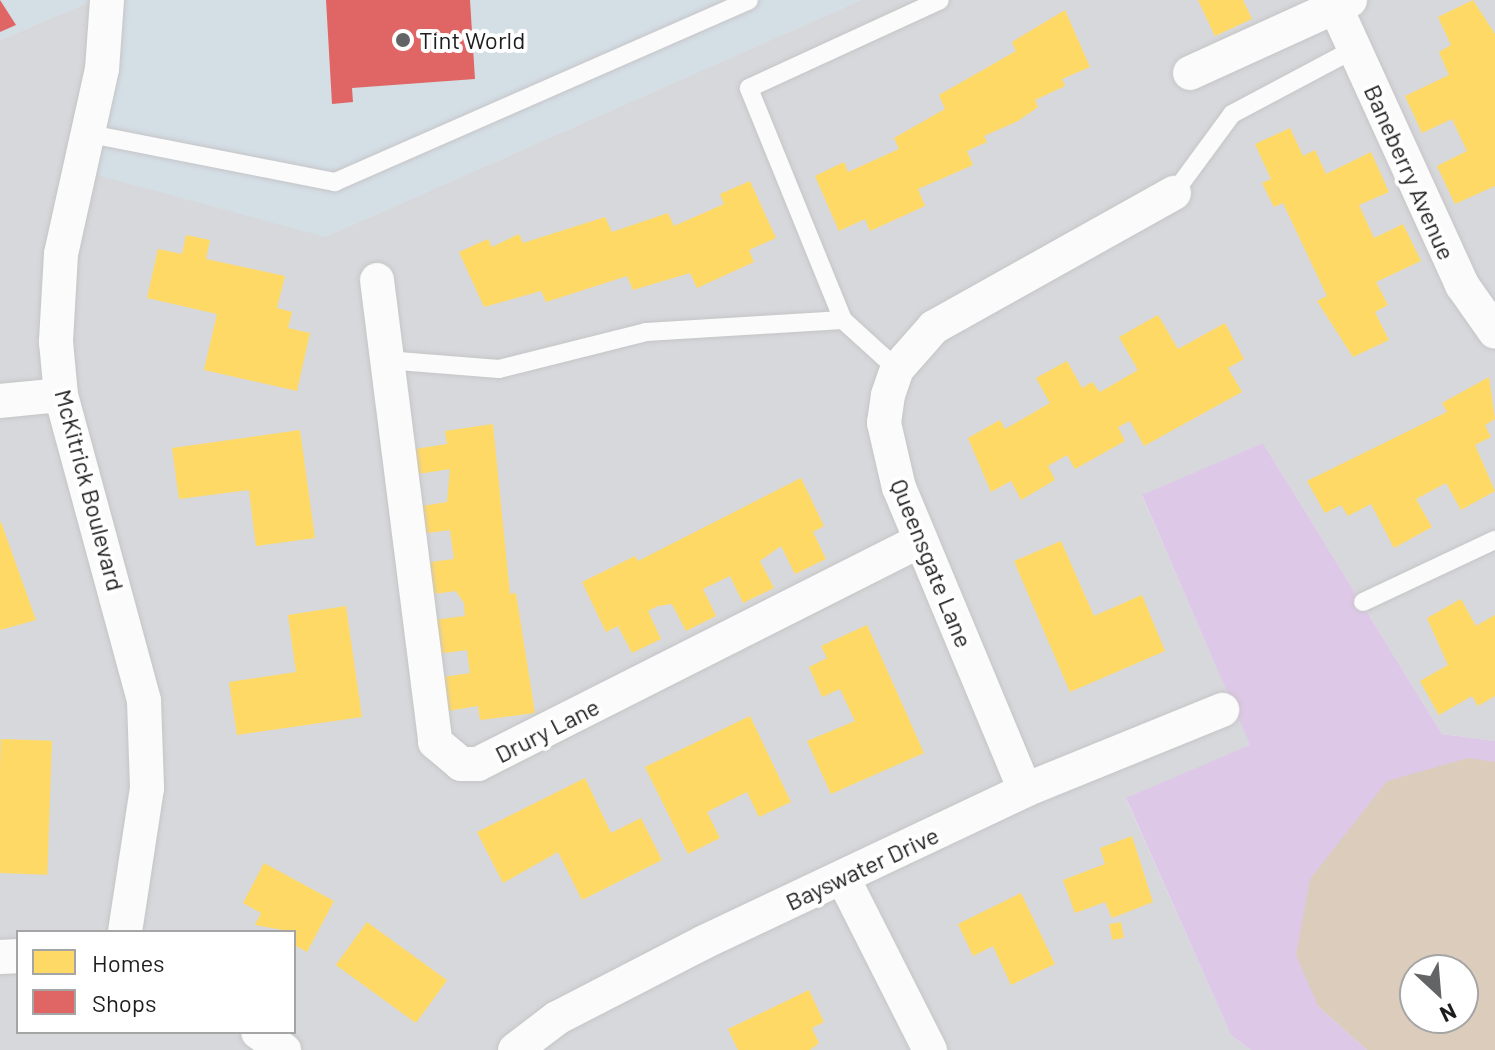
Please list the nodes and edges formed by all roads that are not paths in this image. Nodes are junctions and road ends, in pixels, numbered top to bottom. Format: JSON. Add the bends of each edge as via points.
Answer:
{"nodes":[{"id":1,"x":107,"y":0,"type":"edge"},
{"id":2,"x":749,"y":0,"type":"edge"},
{"id":3,"x":940,"y":0,"type":"edge"},
{"id":4,"x":1342,"y":3,"type":"edge"},
{"id":5,"x":1354,"y":49,"type":"junction"},
{"id":6,"x":1190,"y":73,"type":"dead end"},
{"id":7,"x":85,"y":133,"type":"junction"},
{"id":8,"x":1174,"y":193,"type":"joint"},
{"id":9,"x":377,"y":280,"type":"dead end"},
{"id":10,"x":843,"y":320,"type":"junction"},
{"id":11,"x":1495,"y":332,"type":"edge"},
{"id":12,"x":386,"y":360,"type":"junction"},
{"id":13,"x":897,"y":369,"type":"junction"},
{"id":14,"x":61,"y":395,"type":"junction"},
{"id":15,"x":0,"y":401,"type":"edge"},
{"id":16,"x":1495,"y":540,"type":"edge"},
{"id":17,"x":920,"y":541,"type":"junction"},
{"id":18,"x":1363,"y":602,"type":"dead end"},
{"id":19,"x":1222,"y":710,"type":"dead end"},
{"id":20,"x":1025,"y":790,"type":"junction"},
{"id":21,"x":843,"y":878,"type":"junction"},
{"id":22,"x":125,"y":930,"type":"edge"},
{"id":23,"x":261,"y":1034,"type":"edge"},
{"id":24,"x":284,"y":1050,"type":"edge"},
{"id":25,"x":515,"y":1050,"type":"edge"},
{"id":26,"x":930,"y":1050,"type":"edge"}],
"edges":[{"from":1,"to":7,"type":"street","name":"McKitrick Boulevard","via":[[102,69]]},
{"from":2,"to":7,"type":"lane","via":[[335,182]]},
{"from":3,"to":10,"type":"lane","via":[[749,88]]},
{"from":4,"to":5,"type":"street","name":"Baneberry Avenue"},
{"from":4,"to":6,"type":"street"},
{"from":5,"to":8,"type":"lane","via":[[1232,114]]},
{"from":5,"to":11,"type":"street","name":"Baneberry Avenue","via":[[1462,285]]},
{"from":7,"to":14,"type":"street","name":"McKitrick Boulevard","via":[[61,254]]},
{"from":8,"to":13,"type":"street","name":"Queensgate Lane","via":[[934,327]]},
{"from":9,"to":12,"type":"street","name":"Drury Lane"},
{"from":10,"to":12,"type":"lane","via":[[646,332],[499,369]]},
{"from":10,"to":13,"type":"lane"},
{"from":12,"to":17,"type":"street","name":"Drury Lane","via":[[435,742],[461,764],[478,764]]},
{"from":13,"to":17,"type":"street","name":"Queensgate Lane","via":[[884,423]]},
{"from":14,"to":15,"type":"street"},
{"from":14,"to":22,"type":"street","name":"McKitrick Boulevard","via":[[144,701],[147,788]]},
{"from":16,"to":18,"type":"lane"},
{"from":17,"to":20,"type":"street","name":"Queensgate Lane"},
{"from":19,"to":20,"type":"street","name":"Bayswater Drive"},
{"from":20,"to":21,"type":"street","name":"Bayswater Drive"},
{"from":21,"to":25,"type":"street","name":"Bayswater Drive","via":[[557,1018]]},
{"from":21,"to":26,"type":"street"},
{"from":23,"to":24,"type":"street"}]}
